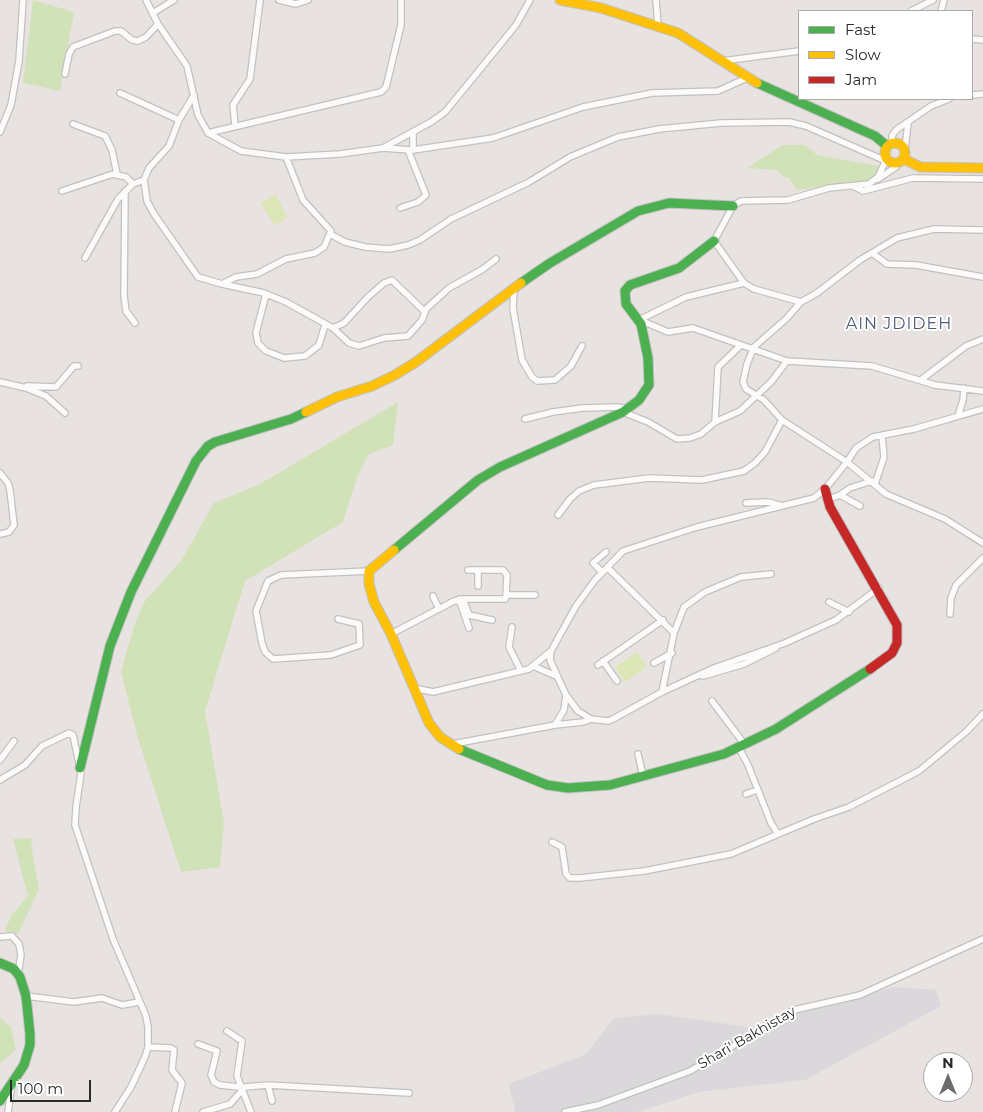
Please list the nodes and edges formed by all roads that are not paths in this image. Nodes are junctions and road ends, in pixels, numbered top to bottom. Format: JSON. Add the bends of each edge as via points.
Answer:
{"nodes":[{"id":1,"x":23,"y":0,"type":"edge"},
{"id":2,"x":146,"y":0,"type":"edge"},
{"id":3,"x":174,"y":0,"type":"edge"},
{"id":4,"x":260,"y":0,"type":"edge"},
{"id":5,"x":279,"y":0,"type":"edge"},
{"id":6,"x":308,"y":0,"type":"edge"},
{"id":7,"x":401,"y":0,"type":"edge"},
{"id":8,"x":530,"y":0,"type":"edge"},
{"id":9,"x":560,"y":0,"type":"edge"},
{"id":10,"x":656,"y":0,"type":"edge"},
{"id":11,"x":933,"y":0,"type":"edge"},
{"id":12,"x":913,"y":10,"type":"edge"},
{"id":13,"x":153,"y":13,"type":"junction"},
{"id":14,"x":158,"y":24,"type":"junction"},
{"id":15,"x":658,"y":25,"type":"junction"},
{"id":16,"x":798,"y":51,"type":"edge"},
{"id":17,"x":722,"y":61,"type":"junction"},
{"id":18,"x":65,"y":74,"type":"dead end"},
{"id":19,"x":747,"y":78,"type":"junction"},
{"id":20,"x":120,"y":93,"type":"dead end"},
{"id":21,"x":194,"y":95,"type":"junction"},
{"id":22,"x":946,"y":100,"type":"edge"},
{"id":23,"x":179,"y":120,"type":"junction"},
{"id":24,"x":908,"y":123,"type":"junction"},
{"id":25,"x":73,"y":124,"type":"dead end"},
{"id":26,"x":235,"y":125,"type":"junction"},
{"id":27,"x":0,"y":132,"type":"edge"},
{"id":28,"x":412,"y":132,"type":"junction"},
{"id":29,"x":208,"y":133,"type":"junction"},
{"id":30,"x":889,"y":145,"type":"junction"},
{"id":31,"x":383,"y":148,"type":"junction"},
{"id":32,"x":411,"y":150,"type":"junction"},
{"id":33,"x":286,"y":157,"type":"junction"},
{"id":34,"x":902,"y":157,"type":"junction"},
{"id":35,"x":886,"y":160,"type":"junction"},
{"id":36,"x":980,"y":169,"type":"edge"},
{"id":37,"x":118,"y":174,"type":"junction"},
{"id":38,"x":983,"y":179,"type":"edge"},
{"id":39,"x":144,"y":180,"type":"junction"},
{"id":40,"x":874,"y":181,"type":"junction"},
{"id":41,"x":134,"y":184,"type":"junction"},
{"id":42,"x":853,"y":186,"type":"junction"},
{"id":43,"x":62,"y":191,"type":"dead end"},
{"id":44,"x":125,"y":191,"type":"junction"},
{"id":45,"x":733,"y":206,"type":"junction"},
{"id":46,"x":400,"y":208,"type":"dead end"},
{"id":47,"x":983,"y":230,"type":"edge"},
{"id":48,"x":330,"y":234,"type":"junction"},
{"id":49,"x":714,"y":241,"type":"junction"},
{"id":50,"x":872,"y":253,"type":"junction"},
{"id":51,"x":85,"y":258,"type":"dead end"},
{"id":52,"x":496,"y":259,"type":"dead end"},
{"id":53,"x":983,"y":277,"type":"edge"},
{"id":54,"x":222,"y":284,"type":"junction"},
{"id":55,"x":744,"y":284,"type":"junction"},
{"id":56,"x":514,"y":289,"type":"junction"},
{"id":57,"x":266,"y":294,"type":"junction"},
{"id":58,"x":801,"y":302,"type":"junction"},
{"id":59,"x":424,"y":312,"type":"junction"},
{"id":60,"x":639,"y":320,"type":"junction"},
{"id":61,"x":135,"y":323,"type":"dead end"},
{"id":62,"x":325,"y":325,"type":"junction"},
{"id":63,"x":333,"y":328,"type":"junction"},
{"id":64,"x":983,"y":339,"type":"edge"},
{"id":65,"x":741,"y":345,"type":"junction"},
{"id":66,"x":582,"y":346,"type":"dead end"},
{"id":67,"x":753,"y":349,"type":"junction"},
{"id":68,"x":787,"y":361,"type":"junction"},
{"id":69,"x":78,"y":366,"type":"dead end"},
{"id":70,"x":922,"y":379,"type":"junction"},
{"id":71,"x":0,"y":382,"type":"edge"},
{"id":72,"x":23,"y":386,"type":"junction"},
{"id":73,"x":964,"y":388,"type":"junction"},
{"id":74,"x":983,"y":391,"type":"edge"},
{"id":75,"x":756,"y":395,"type":"junction"},
{"id":76,"x":983,"y":409,"type":"edge"},
{"id":77,"x":626,"y":411,"type":"junction"},
{"id":78,"x":65,"y":413,"type":"dead end"},
{"id":79,"x":958,"y":416,"type":"junction"},
{"id":80,"x":525,"y":419,"type":"dead end"},
{"id":81,"x":782,"y":420,"type":"junction"},
{"id":82,"x":715,"y":422,"type":"junction"},
{"id":83,"x":882,"y":436,"type":"junction"},
{"id":84,"x":847,"y":462,"type":"junction"},
{"id":85,"x":0,"y":474,"type":"edge"},
{"id":86,"x":873,"y":483,"type":"junction"},
{"id":87,"x":825,"y":490,"type":"junction"},
{"id":88,"x":840,"y":495,"type":"junction"},
{"id":89,"x":826,"y":500,"type":"junction"},
{"id":90,"x":746,"y":502,"type":"dead end"},
{"id":91,"x":782,"y":506,"type":"junction"},
{"id":92,"x":860,"y":506,"type":"dead end"},
{"id":93,"x":558,"y":515,"type":"dead end"},
{"id":94,"x":0,"y":534,"type":"edge"},
{"id":95,"x":983,"y":543,"type":"edge"},
{"id":96,"x":606,"y":552,"type":"dead end"},
{"id":97,"x":983,"y":558,"type":"edge"},
{"id":98,"x":604,"y":569,"type":"junction"},
{"id":99,"x":468,"y":570,"type":"dead end"},
{"id":100,"x":478,"y":570,"type":"junction"},
{"id":101,"x":369,"y":571,"type":"junction"},
{"id":102,"x":771,"y":574,"type":"dead end"},
{"id":103,"x":478,"y":586,"type":"dead end"},
{"id":104,"x":879,"y":588,"type":"junction"},
{"id":105,"x":507,"y":595,"type":"junction"},
{"id":106,"x":535,"y":595,"type":"dead end"},
{"id":107,"x":433,"y":596,"type":"dead end"},
{"id":108,"x":461,"y":599,"type":"junction"},
{"id":109,"x":828,"y":602,"type":"dead end"},
{"id":110,"x":439,"y":609,"type":"junction"},
{"id":111,"x":849,"y":612,"type":"junction"},
{"id":112,"x":950,"y":614,"type":"dead end"},
{"id":113,"x":338,"y":618,"type":"dead end"},
{"id":114,"x":492,"y":620,"type":"dead end"},
{"id":115,"x":663,"y":620,"type":"junction"},
{"id":116,"x":512,"y":627,"type":"dead end"},
{"id":117,"x":469,"y":628,"type":"dead end"},
{"id":118,"x":674,"y":633,"type":"junction"},
{"id":119,"x":391,"y":634,"type":"junction"},
{"id":120,"x":551,"y":651,"type":"junction"},
{"id":121,"x":672,"y":653,"type":"junction"},
{"id":122,"x":654,"y":663,"type":"dead end"},
{"id":123,"x":533,"y":666,"type":"junction"},
{"id":124,"x":521,"y":671,"type":"junction"},
{"id":125,"x":556,"y":676,"type":"junction"},
{"id":126,"x":617,"y":681,"type":"dead end"},
{"id":127,"x":413,"y":687,"type":"junction"},
{"id":128,"x":662,"y":692,"type":"junction"},
{"id":129,"x":566,"y":695,"type":"junction"},
{"id":130,"x":712,"y":701,"type":"dead end"},
{"id":131,"x":983,"y":714,"type":"edge"},
{"id":132,"x":591,"y":719,"type":"junction"},
{"id":133,"x":555,"y":725,"type":"junction"},
{"id":134,"x":14,"y":741,"type":"dead end"},
{"id":135,"x":452,"y":744,"type":"junction"},
{"id":136,"x":742,"y":746,"type":"junction"},
{"id":137,"x":638,"y":754,"type":"dead end"},
{"id":138,"x":0,"y":760,"type":"edge"},
{"id":139,"x":80,"y":768,"type":"junction"},
{"id":140,"x":643,"y":776,"type":"junction"},
{"id":141,"x":0,"y":780,"type":"edge"},
{"id":142,"x":757,"y":790,"type":"junction"},
{"id":143,"x":746,"y":794,"type":"dead end"},
{"id":144,"x":778,"y":834,"type":"junction"},
{"id":145,"x":552,"y":842,"type":"dead end"},
{"id":146,"x":0,"y":936,"type":"edge"},
{"id":147,"x":983,"y":938,"type":"edge"},
{"id":148,"x":0,"y":963,"type":"edge"},
{"id":149,"x":18,"y":974,"type":"junction"},
{"id":150,"x":26,"y":996,"type":"junction"},
{"id":151,"x":139,"y":1002,"type":"junction"},
{"id":152,"x":226,"y":1030,"type":"dead end"},
{"id":153,"x":198,"y":1044,"type":"dead end"},
{"id":154,"x":148,"y":1047,"type":"junction"},
{"id":155,"x":12,"y":1081,"type":"junction"},
{"id":156,"x":268,"y":1085,"type":"junction"},
{"id":157,"x":241,"y":1088,"type":"junction"},
{"id":158,"x":409,"y":1093,"type":"dead end"},
{"id":159,"x":0,"y":1101,"type":"edge"},
{"id":160,"x":272,"y":1101,"type":"dead end"},
{"id":161,"x":8,"y":1112,"type":"edge"},
{"id":162,"x":116,"y":1112,"type":"edge"},
{"id":163,"x":175,"y":1112,"type":"edge"},
{"id":164,"x":202,"y":1112,"type":"edge"},
{"id":165,"x":251,"y":1112,"type":"edge"},
{"id":166,"x":564,"y":1112,"type":"edge"}],
"edges":[{"from":1,"to":27,"type":"street","via":[[19,61],[11,105]]},
{"from":2,"to":13,"type":"street"},
{"from":3,"to":13,"type":"street"},
{"from":4,"to":26,"type":"street","via":[[250,80],[233,105]]},
{"from":5,"to":6,"type":"street","via":[[296,4]]},
{"from":7,"to":26,"type":"street","via":[[401,25],[386,87],[380,92]]},
{"from":8,"to":28,"type":"street","via":[[516,25],[445,112]]},
{"from":9,"to":15,"type":"street"},
{"from":10,"to":15,"type":"street"},
{"from":11,"to":12,"type":"street"},
{"from":13,"to":14,"type":"street"},
{"from":14,"to":18,"type":"street","via":[[138,41],[115,31],[73,47]]},
{"from":14,"to":21,"type":"street","via":[[187,66]]},
{"from":15,"to":17,"type":"street","via":[[687,37]]},
{"from":16,"to":17,"type":"street"},
{"from":17,"to":19,"type":"street"},
{"from":19,"to":30,"type":"street"},
{"from":19,"to":32,"type":"street","via":[[718,91],[674,90],[633,96],[567,112],[493,138]]},
{"from":20,"to":23,"type":"street"},
{"from":21,"to":23,"type":"street"},
{"from":21,"to":29,"type":"street","via":[[198,115]]},
{"from":22,"to":24,"type":"street","via":[[931,106]]},
{"from":23,"to":39,"type":"street","via":[[169,146],[149,168]]},
{"from":24,"to":30,"type":"street","via":[[894,132]]},
{"from":24,"to":34,"type":"street"},
{"from":25,"to":37,"type":"street","via":[[105,136]]},
{"from":26,"to":29,"type":"street"},
{"from":28,"to":31,"type":"street"},
{"from":28,"to":32,"type":"street"},
{"from":29,"to":33,"type":"street","via":[[241,151]]},
{"from":30,"to":34,"type":"street","via":[[901,144]]},
{"from":30,"to":35,"type":"street"},
{"from":31,"to":32,"type":"street"},
{"from":31,"to":33,"type":"street"},
{"from":32,"to":46,"type":"street","via":[[426,195],[418,202]]},
{"from":33,"to":48,"type":"street","via":[[303,200]]},
{"from":34,"to":35,"type":"street","via":[[891,162]]},
{"from":34,"to":36,"type":"street","via":[[920,167]]},
{"from":34,"to":40,"type":"street","via":[[896,167]]},
{"from":35,"to":40,"type":"street"},
{"from":35,"to":48,"type":"street","via":[[789,122],[721,123],[659,129],[618,137],[570,157],[408,245],[389,249],[365,247]]},
{"from":37,"to":41,"type":"street"},
{"from":37,"to":43,"type":"street"},
{"from":38,"to":42,"type":"street","via":[[913,178],[863,191]]},
{"from":39,"to":41,"type":"street"},
{"from":39,"to":54,"type":"street","via":[[147,201],[194,274]]},
{"from":40,"to":42,"type":"street"},
{"from":41,"to":44,"type":"street"},
{"from":42,"to":45,"type":"street","via":[[829,188],[788,200],[741,201]]},
{"from":44,"to":51,"type":"street","via":[[111,209]]},
{"from":44,"to":61,"type":"street","via":[[124,296],[126,311]]},
{"from":45,"to":49,"type":"street"},
{"from":45,"to":56,"type":"street","via":[[669,203],[638,211],[550,263]]},
{"from":47,"to":50,"type":"street","via":[[959,228],[914,232]]},
{"from":48,"to":54,"type":"street","via":[[324,247],[315,253],[286,259],[257,274],[236,277]]},
{"from":49,"to":55,"type":"street"},
{"from":49,"to":60,"type":"street","via":[[679,268],[626,288],[624,298],[631,313]]},
{"from":50,"to":53,"type":"street","via":[[887,264],[916,265]]},
{"from":50,"to":58,"type":"street"},
{"from":52,"to":59,"type":"street","via":[[470,278],[449,288]]},
{"from":54,"to":57,"type":"street"},
{"from":55,"to":58,"type":"street","via":[[767,294]]},
{"from":55,"to":60,"type":"street","via":[[686,297]]},
{"from":56,"to":66,"type":"street","via":[[512,308],[522,360],[532,377],[537,381],[556,380],[571,366]]},
{"from":56,"to":139,"type":"street","via":[[395,375],[372,386],[337,396],[291,419],[215,442],[204,450],[130,592],[110,646]]},
{"from":57,"to":62,"type":"street"},
{"from":57,"to":62,"type":"street","via":[[256,334],[258,343],[266,351],[284,358],[305,356],[319,345]]},
{"from":58,"to":67,"type":"street"},
{"from":59,"to":63,"type":"street","via":[[422,320],[408,336],[384,338],[359,346],[348,343]]},
{"from":59,"to":63,"type":"street","via":[[392,280],[368,297],[344,323]]},
{"from":60,"to":65,"type":"street","via":[[668,332],[693,328]]},
{"from":60,"to":77,"type":"street","via":[[648,358],[649,385],[640,400]]},
{"from":62,"to":63,"type":"street"},
{"from":64,"to":70,"type":"street","via":[[966,346]]},
{"from":65,"to":67,"type":"street"},
{"from":65,"to":82,"type":"street","via":[[718,367]]},
{"from":67,"to":68,"type":"street"},
{"from":67,"to":75,"type":"street","via":[[743,382],[746,389]]},
{"from":68,"to":70,"type":"street","via":[[872,366]]},
{"from":68,"to":75,"type":"street"},
{"from":69,"to":72,"type":"street","via":[[74,366],[56,387]]},
{"from":70,"to":73,"type":"street"},
{"from":71,"to":72,"type":"street"},
{"from":72,"to":78,"type":"street","via":[[46,396]]},
{"from":73,"to":74,"type":"street"},
{"from":73,"to":79,"type":"street"},
{"from":75,"to":81,"type":"street"},
{"from":75,"to":82,"type":"street","via":[[740,411]]},
{"from":76,"to":79,"type":"street"},
{"from":77,"to":80,"type":"street","via":[[583,408]]},
{"from":77,"to":82,"type":"street","via":[[677,439],[702,434]]},
{"from":77,"to":101,"type":"street","via":[[478,480]]},
{"from":79,"to":83,"type":"street"},
{"from":81,"to":84,"type":"street"},
{"from":81,"to":93,"type":"street","via":[[765,452],[744,470],[702,480],[649,478],[594,485],[579,491]]},
{"from":83,"to":84,"type":"street","via":[[866,441],[850,454]]},
{"from":83,"to":86,"type":"street","via":[[884,457]]},
{"from":84,"to":86,"type":"street"},
{"from":84,"to":87,"type":"street"},
{"from":85,"to":94,"type":"street","via":[[10,490],[14,525],[9,532]]},
{"from":86,"to":88,"type":"street","via":[[850,488]]},
{"from":86,"to":95,"type":"street","via":[[886,494],[946,520]]},
{"from":87,"to":89,"type":"street"},
{"from":87,"to":91,"type":"street","via":[[814,498]]},
{"from":88,"to":89,"type":"street"},
{"from":88,"to":92,"type":"street"},
{"from":89,"to":104,"type":"street"},
{"from":90,"to":91,"type":"street"},
{"from":91,"to":98,"type":"street","via":[[634,547]]},
{"from":96,"to":98,"type":"street","via":[[593,563]]},
{"from":97,"to":112,"type":"street","via":[[956,585],[950,598]]},
{"from":98,"to":115,"type":"street"},
{"from":98,"to":120,"type":"street","via":[[581,599]]},
{"from":99,"to":100,"type":"street"},
{"from":100,"to":103,"type":"street"},
{"from":100,"to":105,"type":"street","via":[[502,570],[507,575]]},
{"from":101,"to":113,"type":"street","via":[[281,575],[268,581],[256,611],[265,652],[273,659],[331,655],[360,645],[359,624]]},
{"from":101,"to":119,"type":"street","via":[[370,592]]},
{"from":102,"to":118,"type":"street","via":[[741,577],[704,592],[684,607]]},
{"from":104,"to":111,"type":"street"},
{"from":104,"to":136,"type":"street","via":[[897,626],[897,643],[892,653],[776,729]]},
{"from":105,"to":106,"type":"street"},
{"from":105,"to":108,"type":"street","via":[[504,599]]},
{"from":107,"to":110,"type":"street"},
{"from":108,"to":110,"type":"street"},
{"from":108,"to":114,"type":"street","via":[[469,615]]},
{"from":108,"to":117,"type":"street"},
{"from":109,"to":111,"type":"street"},
{"from":110,"to":119,"type":"street"},
{"from":111,"to":128,"type":"street","via":[[785,643],[741,657]]},
{"from":115,"to":118,"type":"street"},
{"from":115,"to":126,"type":"street","via":[[601,663]]},
{"from":116,"to":124,"type":"street","via":[[509,647]]},
{"from":118,"to":121,"type":"street"},
{"from":119,"to":127,"type":"street"},
{"from":120,"to":123,"type":"street"},
{"from":120,"to":125,"type":"street","via":[[550,660]]},
{"from":121,"to":122,"type":"street"},
{"from":121,"to":128,"type":"street"},
{"from":123,"to":124,"type":"street"},
{"from":123,"to":125,"type":"street"},
{"from":124,"to":127,"type":"street","via":[[433,692]]},
{"from":125,"to":129,"type":"street"},
{"from":127,"to":135,"type":"street","via":[[429,724],[440,737]]},
{"from":128,"to":132,"type":"street","via":[[608,721]]},
{"from":129,"to":132,"type":"street","via":[[578,711]]},
{"from":129,"to":133,"type":"street","via":[[564,710]]},
{"from":130,"to":136,"type":"street"},
{"from":131,"to":144,"type":"street","via":[[919,771],[849,807]]},
{"from":132,"to":133,"type":"street"},
{"from":133,"to":135,"type":"street"},
{"from":134,"to":138,"type":"street"},
{"from":135,"to":140,"type":"street","via":[[463,752],[557,787],[604,787]]},
{"from":136,"to":140,"type":"street"},
{"from":136,"to":142,"type":"street"},
{"from":137,"to":140,"type":"street"},
{"from":139,"to":141,"type":"street","via":[[73,736],[68,733],[42,746],[25,765]]},
{"from":139,"to":151,"type":"street","via":[[76,825],[113,939]]},
{"from":142,"to":143,"type":"street"},
{"from":142,"to":144,"type":"street"},
{"from":144,"to":145,"type":"street","via":[[714,859],[580,878],[570,878],[566,874],[562,847]]},
{"from":146,"to":149,"type":"street","via":[[12,936],[18,944],[21,955]]},
{"from":147,"to":166,"type":"street","name":"Shari' Bakhistay","via":[[860,995],[794,1010],[690,1071],[598,1105]]},
{"from":148,"to":149,"type":"street"},
{"from":149,"to":150,"type":"street"},
{"from":150,"to":151,"type":"street","via":[[74,1002],[102,998],[122,1005]]},
{"from":150,"to":155,"type":"street","via":[[30,1046],[24,1064]]},
{"from":151,"to":154,"type":"street","via":[[148,1022]]},
{"from":152,"to":157,"type":"street","via":[[242,1041],[237,1076]]},
{"from":153,"to":157,"type":"street","via":[[217,1051],[211,1075],[214,1082]]},
{"from":154,"to":162,"type":"street","via":[[138,1073]]},
{"from":154,"to":163,"type":"street","via":[[174,1050],[172,1070],[182,1083]]},
{"from":155,"to":159,"type":"street"},
{"from":155,"to":161,"type":"street"},
{"from":156,"to":157,"type":"street"},
{"from":156,"to":158,"type":"street"},
{"from":156,"to":160,"type":"street"},
{"from":157,"to":164,"type":"street","via":[[230,1104]]},
{"from":157,"to":165,"type":"street"}]}
